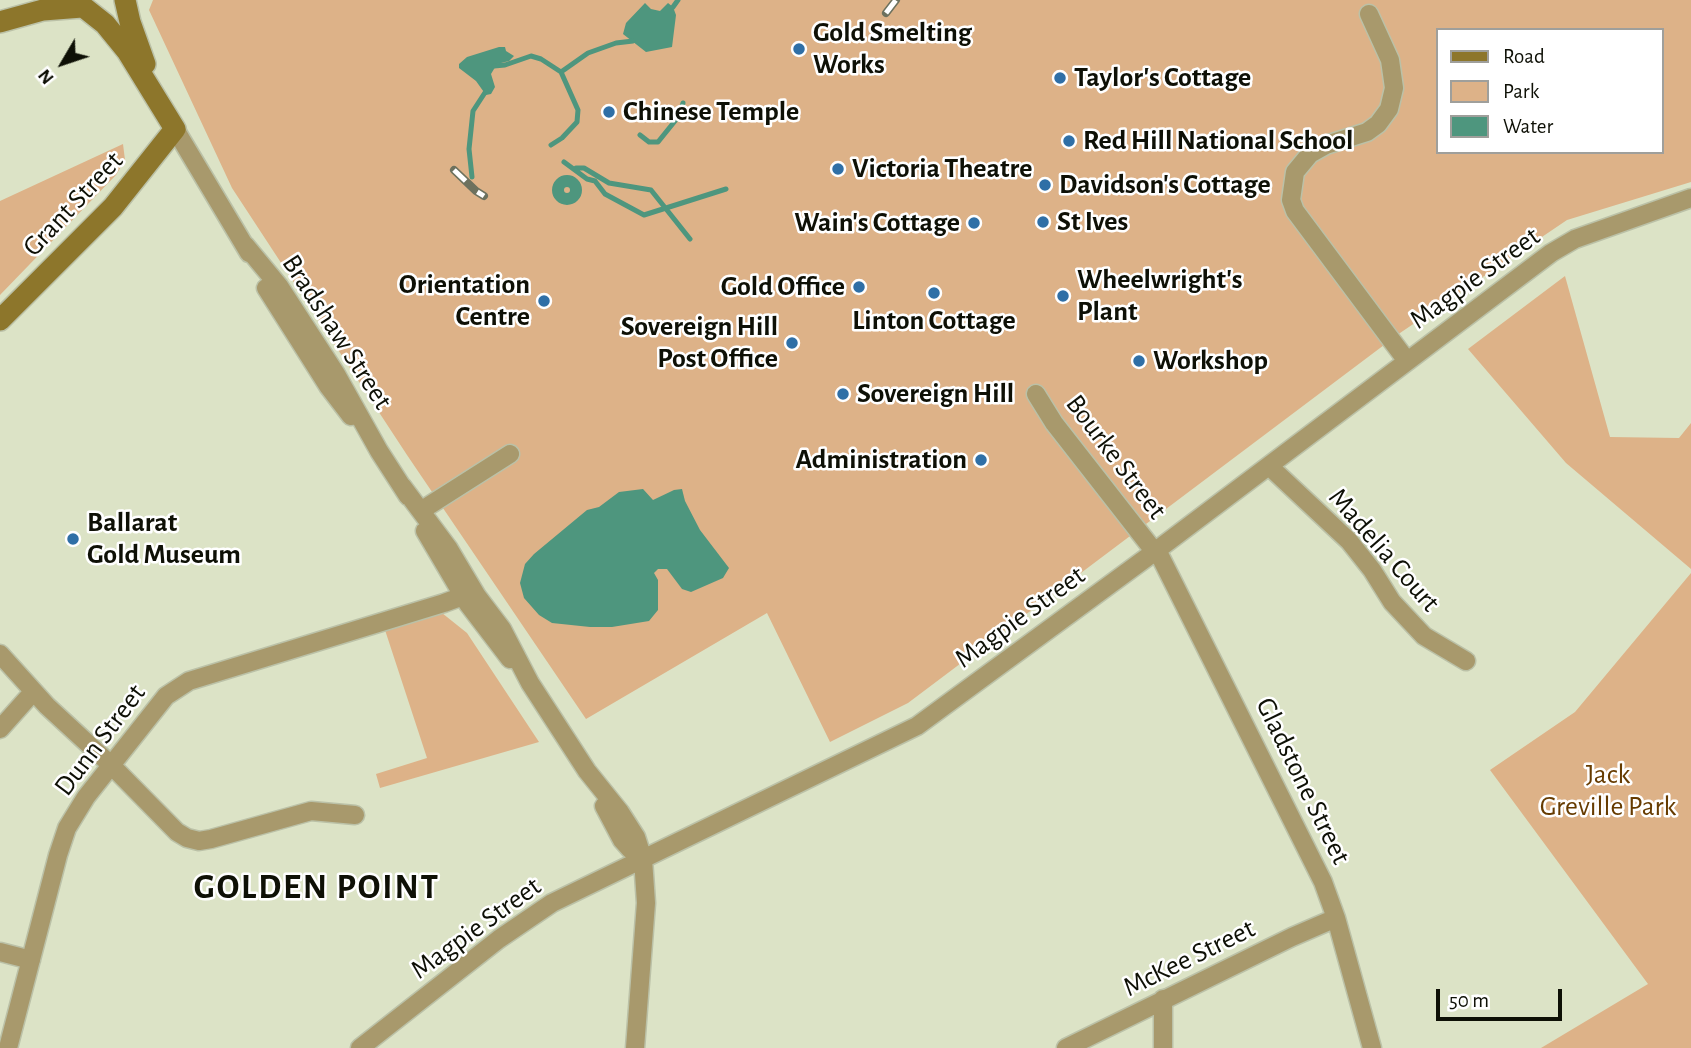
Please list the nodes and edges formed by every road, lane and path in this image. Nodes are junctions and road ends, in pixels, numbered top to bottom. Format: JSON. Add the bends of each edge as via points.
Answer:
{"nodes":[{"id":1,"x":30,"y":0,"type":"edge"},
{"id":2,"x":118,"y":0,"type":"edge"},
{"id":3,"x":125,"y":0,"type":"edge"},
{"id":4,"x":80,"y":5,"type":"edge"},
{"id":5,"x":1368,"y":14,"type":"dead end"},
{"id":6,"x":0,"y":16,"type":"edge"},
{"id":7,"x":0,"y":22,"type":"edge"},
{"id":8,"x":172,"y":125,"type":"junction"},
{"id":9,"x":1691,"y":198,"type":"edge"},
{"id":10,"x":0,"y":320,"type":"edge"},
{"id":11,"x":1407,"y":361,"type":"junction"},
{"id":12,"x":1037,"y":394,"type":"dead end"},
{"id":13,"x":510,"y":454,"type":"dead end"},
{"id":14,"x":1269,"y":466,"type":"junction"},
{"id":15,"x":402,"y":486,"type":"junction"},
{"id":16,"x":422,"y":510,"type":"junction"},
{"id":17,"x":1156,"y":551,"type":"junction"},
{"id":18,"x":469,"y":594,"type":"junction"},
{"id":19,"x":0,"y":654,"type":"edge"},
{"id":20,"x":1466,"y":661,"type":"dead end"},
{"id":21,"x":33,"y":692,"type":"junction"},
{"id":22,"x":0,"y":729,"type":"edge"},
{"id":23,"x":111,"y":765,"type":"junction"},
{"id":24,"x":355,"y":815,"type":"dead end"},
{"id":25,"x":643,"y":859,"type":"junction"},
{"id":26,"x":1336,"y":918,"type":"junction"},
{"id":27,"x":0,"y":952,"type":"edge"},
{"id":28,"x":31,"y":960,"type":"junction"},
{"id":29,"x":1163,"y":999,"type":"junction"},
{"id":30,"x":8,"y":1048,"type":"edge"},
{"id":31,"x":360,"y":1048,"type":"edge"},
{"id":32,"x":635,"y":1048,"type":"edge"},
{"id":33,"x":1066,"y":1048,"type":"edge"},
{"id":34,"x":1163,"y":1048,"type":"edge"},
{"id":35,"x":1372,"y":1048,"type":"edge"}],
"edges":[{"from":1,"to":6,"type":"main road"},
{"from":2,"to":4,"type":"main road","via":[[103,9]]},
{"from":3,"to":8,"type":"main road","name":"Bradshaw Street","via":[[139,48]]},
{"from":4,"to":7,"type":"main road"},
{"from":4,"to":8,"type":"main road","name":"Bradshaw Street","via":[[105,24],[127,51]]},
{"from":5,"to":11,"type":"street","via":[[1391,68],[1389,108],[1382,121],[1367,132],[1310,154],[1295,172],[1291,200]]},
{"from":8,"to":10,"type":"main road","name":"Grant Street","via":[[103,217]]},
{"from":8,"to":15,"type":"street","name":"Bradshaw Street","via":[[264,285],[315,353],[335,396]]},
{"from":9,"to":11,"type":"street","name":"Magpie Street","via":[[1575,239]]},
{"from":11,"to":14,"type":"street","name":"Magpie Street"},
{"from":12,"to":17,"type":"street","name":"Bourke Street","via":[[1054,423]]},
{"from":13,"to":16,"type":"street"},
{"from":14,"to":17,"type":"street","name":"Magpie Street"},
{"from":14,"to":20,"type":"street","name":"Madelia Court","via":[[1349,541],[1392,602],[1424,636]]},
{"from":15,"to":16,"type":"street","name":"Bradshaw Street"},
{"from":15,"to":18,"type":"street","name":"Bradshaw Street","via":[[432,544]]},
{"from":16,"to":18,"type":"street","name":"Bradshaw Street","via":[[449,549]]},
{"from":17,"to":25,"type":"street","name":"Magpie Street","via":[[917,726]]},
{"from":17,"to":26,"type":"street","name":"Gladstone Street","via":[[1316,864]]},
{"from":18,"to":23,"type":"street","name":"Dunn Street","via":[[182,684],[162,699]]},
{"from":18,"to":25,"type":"street","name":"Bradshaw Street","via":[[502,629],[530,683],[587,771],[622,840]]},
{"from":19,"to":21,"type":"street"},
{"from":21,"to":22,"type":"street"},
{"from":21,"to":23,"type":"street"},
{"from":23,"to":24,"type":"street","via":[[177,832],[191,840],[211,839],[311,810]]},
{"from":23,"to":28,"type":"street","name":"Dunn Street","via":[[64,835]]},
{"from":25,"to":31,"type":"street","name":"Magpie Street","via":[[533,914]]},
{"from":25,"to":32,"type":"street","via":[[646,902]]},
{"from":26,"to":29,"type":"street","name":"McKee Street"},
{"from":26,"to":35,"type":"street","name":"Gladstone Street"},
{"from":27,"to":28,"type":"street"},
{"from":28,"to":30,"type":"street","name":"Dunn Street"},
{"from":29,"to":33,"type":"street","name":"McKee Street"},
{"from":29,"to":34,"type":"street"}]}
